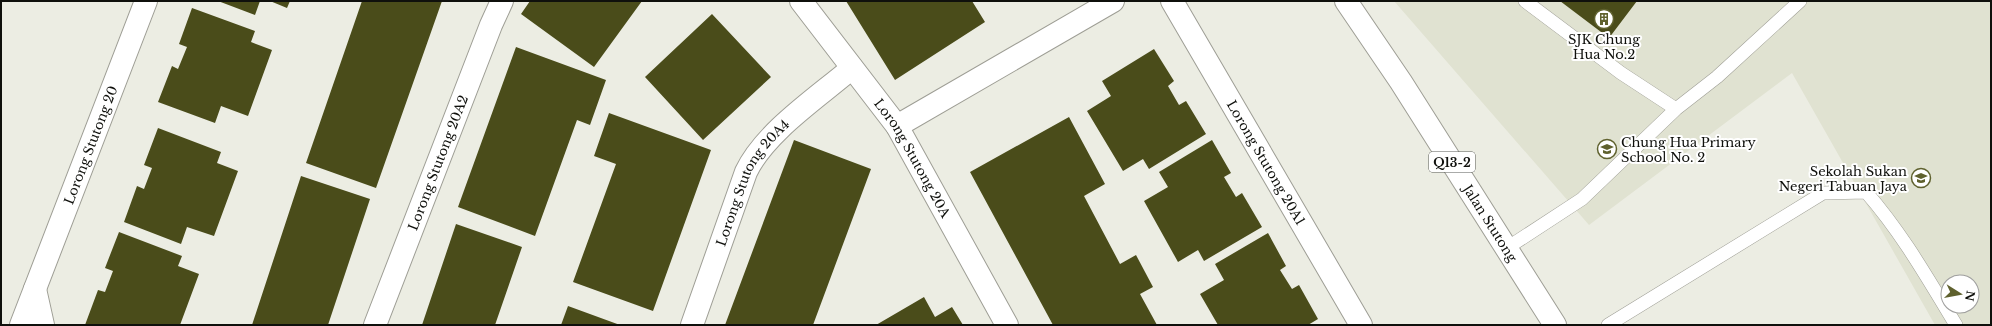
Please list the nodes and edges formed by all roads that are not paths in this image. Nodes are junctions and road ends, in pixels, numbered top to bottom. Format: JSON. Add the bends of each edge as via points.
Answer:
{"nodes":[{"id":1,"x":146,"y":1,"type":"edge"},
{"id":2,"x":502,"y":1,"type":"edge"},
{"id":3,"x":802,"y":1,"type":"edge"},
{"id":4,"x":1114,"y":1,"type":"edge"},
{"id":5,"x":1172,"y":1,"type":"edge"},
{"id":6,"x":1346,"y":1,"type":"edge"},
{"id":7,"x":1525,"y":1,"type":"edge"},
{"id":8,"x":1800,"y":1,"type":"edge"},
{"id":9,"x":852,"y":68,"type":"junction"},
{"id":10,"x":1676,"y":109,"type":"junction"},
{"id":11,"x":897,"y":126,"type":"junction"},
{"id":12,"x":1507,"y":248,"type":"junction"},
{"id":13,"x":35,"y":289,"type":"junction"},
{"id":14,"x":21,"y":325,"type":"edge"},
{"id":15,"x":44,"y":325,"type":"edge"},
{"id":16,"x":375,"y":325,"type":"edge"},
{"id":17,"x":692,"y":325,"type":"edge"},
{"id":18,"x":1007,"y":325,"type":"edge"},
{"id":19,"x":1361,"y":325,"type":"edge"},
{"id":20,"x":1555,"y":325,"type":"edge"},
{"id":21,"x":1608,"y":325,"type":"edge"},
{"id":22,"x":1956,"y":325,"type":"edge"}],
"edges":[{"from":1,"to":13,"type":"street","name":"Lorong Stutong 20"},
{"from":2,"to":16,"type":"street","name":"Lorong Stutong 20A2"},
{"from":3,"to":9,"type":"street","name":"Lorong Stutong 20A"},
{"from":4,"to":11,"type":"street"},
{"from":5,"to":19,"type":"street","name":"Lorong Stutong 20A1"},
{"from":6,"to":12,"type":"street","name":"Jalan Stutong","number":"Q13-2"},
{"from":7,"to":10,"type":"lane","via":[[1621,73]]},
{"from":8,"to":10,"type":"lane","via":[[1717,77]]},
{"from":9,"to":11,"type":"street","name":"Lorong Stutong 20A"},
{"from":9,"to":17,"type":"street","name":"Lorong Stutong 20A4","via":[[767,140],[752,159]]},
{"from":10,"to":12,"type":"lane","via":[[1582,199]]},
{"from":11,"to":18,"type":"street","name":"Lorong Stutong 20A"},
{"from":12,"to":20,"type":"street","name":"Jalan Stutong","number":"Q13-2"},
{"from":13,"to":14,"type":"street","name":"Lorong Stutong 20"},
{"from":13,"to":15,"type":"street"},
{"from":21,"to":22,"type":"lane","via":[[1823,192],[1866,192],[1888,216],[1909,247]]}]}
